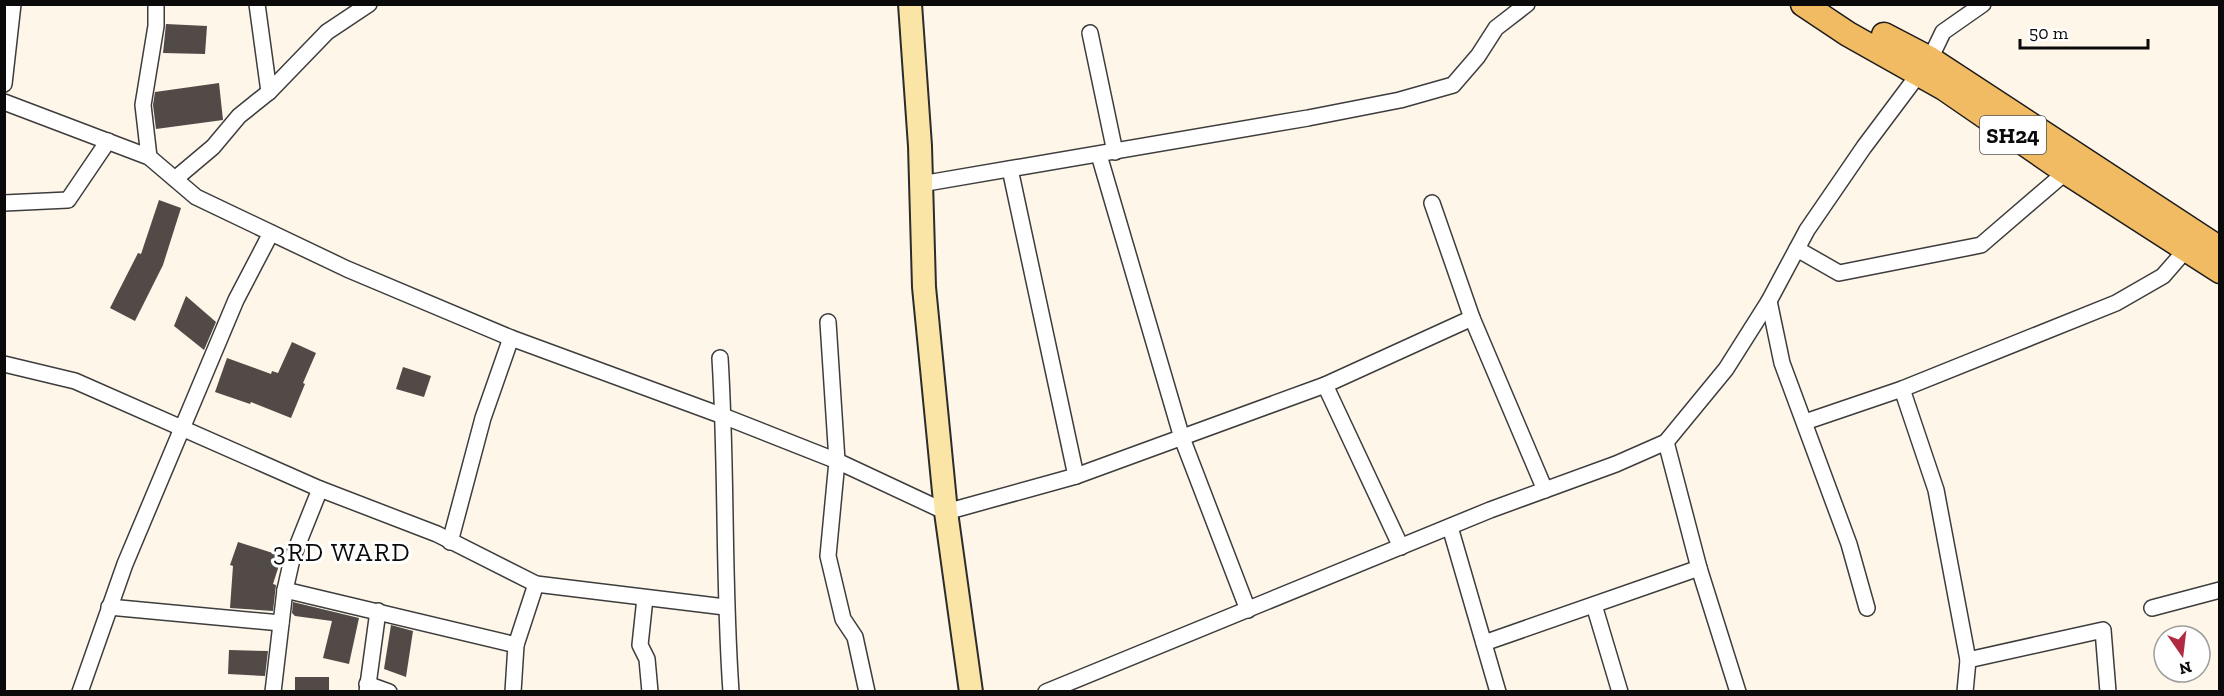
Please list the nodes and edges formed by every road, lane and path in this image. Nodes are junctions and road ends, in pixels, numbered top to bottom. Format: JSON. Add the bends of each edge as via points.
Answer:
{"nodes":[{"id":1,"x":14,"y":4,"type":"edge"},
{"id":2,"x":156,"y":4,"type":"edge"},
{"id":3,"x":257,"y":4,"type":"edge"},
{"id":4,"x":369,"y":4,"type":"edge"},
{"id":5,"x":910,"y":4,"type":"edge"},
{"id":6,"x":1527,"y":4,"type":"edge"},
{"id":7,"x":1803,"y":4,"type":"edge"},
{"id":8,"x":1833,"y":4,"type":"edge"},
{"id":9,"x":1983,"y":4,"type":"edge"},
{"id":10,"x":1090,"y":33,"type":"dead end"},
{"id":11,"x":1924,"y":66,"type":"junction"},
{"id":12,"x":4,"y":84,"type":"edge"},
{"id":13,"x":269,"y":92,"type":"junction"},
{"id":14,"x":4,"y":102,"type":"edge"},
{"id":15,"x":108,"y":141,"type":"junction"},
{"id":16,"x":1115,"y":152,"type":"junction"},
{"id":17,"x":1099,"y":155,"type":"junction"},
{"id":18,"x":149,"y":158,"type":"junction"},
{"id":19,"x":1010,"y":169,"type":"junction"},
{"id":20,"x":2066,"y":172,"type":"junction"},
{"id":21,"x":175,"y":179,"type":"junction"},
{"id":22,"x":921,"y":184,"type":"junction"},
{"id":23,"x":1432,"y":202,"type":"dead end"},
{"id":24,"x":4,"y":203,"type":"edge"},
{"id":25,"x":271,"y":233,"type":"junction"},
{"id":26,"x":2192,"y":243,"type":"junction"},
{"id":27,"x":1797,"y":249,"type":"junction"},
{"id":28,"x":2220,"y":249,"type":"edge"},
{"id":29,"x":2220,"y":272,"type":"edge"},
{"id":30,"x":1769,"y":301,"type":"junction"},
{"id":31,"x":1472,"y":318,"type":"junction"},
{"id":32,"x":828,"y":322,"type":"dead end"},
{"id":33,"x":511,"y":339,"type":"junction"},
{"id":34,"x":720,"y":358,"type":"dead end"},
{"id":35,"x":4,"y":364,"type":"edge"},
{"id":36,"x":1325,"y":385,"type":"junction"},
{"id":37,"x":1902,"y":389,"type":"junction"},
{"id":38,"x":723,"y":416,"type":"junction"},
{"id":39,"x":1805,"y":422,"type":"junction"},
{"id":40,"x":181,"y":430,"type":"junction"},
{"id":41,"x":1182,"y":438,"type":"junction"},
{"id":42,"x":1666,"y":442,"type":"junction"},
{"id":43,"x":837,"y":461,"type":"junction"},
{"id":44,"x":1076,"y":476,"type":"junction"},
{"id":45,"x":320,"y":489,"type":"junction"},
{"id":46,"x":1545,"y":490,"type":"junction"},
{"id":47,"x":946,"y":512,"type":"junction"},
{"id":48,"x":1450,"y":527,"type":"junction"},
{"id":49,"x":450,"y":542,"type":"junction"},
{"id":50,"x":1401,"y":547,"type":"junction"},
{"id":51,"x":1699,"y":568,"type":"junction"},
{"id":52,"x":536,"y":584,"type":"junction"},
{"id":53,"x":285,"y":590,"type":"junction"},
{"id":54,"x":2220,"y":590,"type":"edge"},
{"id":55,"x":645,"y":598,"type":"junction"},
{"id":56,"x":1594,"y":604,"type":"junction"},
{"id":57,"x":110,"y":607,"type":"junction"},
{"id":58,"x":725,"y":607,"type":"junction"},
{"id":59,"x":1867,"y":608,"type":"dead end"},
{"id":60,"x":2152,"y":608,"type":"dead end"},
{"id":61,"x":1248,"y":610,"type":"junction"},
{"id":62,"x":378,"y":611,"type":"junction"},
{"id":63,"x":281,"y":623,"type":"junction"},
{"id":64,"x":1484,"y":643,"type":"junction"},
{"id":65,"x":516,"y":645,"type":"junction"},
{"id":66,"x":1968,"y":660,"type":"junction"},
{"id":67,"x":367,"y":688,"type":"edge"},
{"id":68,"x":80,"y":692,"type":"edge"},
{"id":69,"x":273,"y":692,"type":"edge"},
{"id":70,"x":389,"y":692,"type":"edge"},
{"id":71,"x":513,"y":692,"type":"edge"},
{"id":72,"x":650,"y":692,"type":"edge"},
{"id":73,"x":731,"y":692,"type":"edge"},
{"id":74,"x":867,"y":692,"type":"edge"},
{"id":75,"x":970,"y":692,"type":"edge"},
{"id":76,"x":1047,"y":692,"type":"edge"},
{"id":77,"x":1498,"y":692,"type":"edge"},
{"id":78,"x":1620,"y":692,"type":"edge"},
{"id":79,"x":1738,"y":692,"type":"edge"},
{"id":80,"x":1965,"y":692,"type":"edge"},
{"id":81,"x":2109,"y":692,"type":"edge"}],
"edges":[{"from":1,"to":12,"type":"street"},
{"from":2,"to":18,"type":"street","via":[[143,105]]},
{"from":3,"to":13,"type":"street"},
{"from":4,"to":13,"type":"street","via":[[327,32]]},
{"from":5,"to":22,"type":"street"},
{"from":6,"to":16,"type":"street","via":[[1496,28],[1453,86],[1400,100]]},
{"from":7,"to":11,"type":"main road","number":"SH24"},
{"from":8,"to":11,"type":"main road","number":"SH24"},
{"from":9,"to":11,"type":"street","via":[[1943,32]]},
{"from":10,"to":16,"type":"street"},
{"from":11,"to":20,"type":"main road","number":"SH24","via":[[1944,88]]},
{"from":11,"to":26,"type":"main road","number":"SH24"},
{"from":11,"to":27,"type":"street","via":[[1864,147]]},
{"from":13,"to":21,"type":"street"},
{"from":14,"to":15,"type":"street"},
{"from":15,"to":18,"type":"street"},
{"from":15,"to":24,"type":"street","via":[[68,200]]},
{"from":16,"to":17,"type":"street"},
{"from":17,"to":19,"type":"street"},
{"from":17,"to":41,"type":"street"},
{"from":18,"to":21,"type":"street"},
{"from":19,"to":22,"type":"street"},
{"from":19,"to":44,"type":"street"},
{"from":20,"to":26,"type":"main road","number":"SH24"},
{"from":20,"to":27,"type":"street","via":[[1981,245],[1839,273]]},
{"from":21,"to":25,"type":"street","via":[[196,197]]},
{"from":22,"to":47,"type":"street","via":[[924,287]]},
{"from":23,"to":31,"type":"street"},
{"from":25,"to":33,"type":"street"},
{"from":25,"to":40,"type":"street","via":[[236,300]]},
{"from":26,"to":28,"type":"main road","number":"SH24"},
{"from":26,"to":29,"type":"main road","number":"SH24"},
{"from":26,"to":37,"type":"street","via":[[2163,276],[2116,303]]},
{"from":27,"to":30,"type":"street"},
{"from":30,"to":39,"type":"street","via":[[1782,363]]},
{"from":30,"to":42,"type":"street","via":[[1726,369]]},
{"from":31,"to":36,"type":"street"},
{"from":31,"to":46,"type":"street"},
{"from":32,"to":43,"type":"street"},
{"from":33,"to":38,"type":"street"},
{"from":33,"to":49,"type":"street","via":[[483,418]]},
{"from":34,"to":38,"type":"street"},
{"from":35,"to":40,"type":"street","via":[[75,381]]},
{"from":36,"to":41,"type":"street"},
{"from":36,"to":50,"type":"street"},
{"from":37,"to":39,"type":"street"},
{"from":37,"to":66,"type":"street","via":[[1936,490]]},
{"from":38,"to":43,"type":"street"},
{"from":38,"to":58,"type":"street"},
{"from":39,"to":59,"type":"street","via":[[1849,544]]},
{"from":40,"to":45,"type":"street"},
{"from":40,"to":57,"type":"street"},
{"from":41,"to":44,"type":"street"},
{"from":41,"to":61,"type":"street"},
{"from":42,"to":46,"type":"street"},
{"from":42,"to":51,"type":"street"},
{"from":43,"to":47,"type":"street"},
{"from":43,"to":74,"type":"street","via":[[828,556],[843,619],[855,637]]},
{"from":44,"to":47,"type":"street"},
{"from":45,"to":49,"type":"street"},
{"from":45,"to":53,"type":"street","via":[[292,560]]},
{"from":46,"to":48,"type":"street"},
{"from":47,"to":75,"type":"street"},
{"from":48,"to":50,"type":"street"},
{"from":48,"to":64,"type":"street"},
{"from":49,"to":52,"type":"street"},
{"from":50,"to":61,"type":"street"},
{"from":51,"to":56,"type":"street"},
{"from":51,"to":79,"type":"street"},
{"from":52,"to":55,"type":"street"},
{"from":52,"to":65,"type":"street"},
{"from":53,"to":62,"type":"street"},
{"from":53,"to":63,"type":"street"},
{"from":54,"to":60,"type":"street"},
{"from":55,"to":58,"type":"street"},
{"from":55,"to":72,"type":"street","via":[[640,645],[647,659]]},
{"from":56,"to":64,"type":"street"},
{"from":56,"to":78,"type":"street"},
{"from":57,"to":63,"type":"street"},
{"from":57,"to":68,"type":"street"},
{"from":58,"to":73,"type":"street"},
{"from":61,"to":76,"type":"street"},
{"from":62,"to":65,"type":"street"},
{"from":62,"to":67,"type":"street"},
{"from":63,"to":69,"type":"street"},
{"from":64,"to":77,"type":"street"},
{"from":65,"to":71,"type":"street"},
{"from":66,"to":80,"type":"street"},
{"from":66,"to":81,"type":"street","via":[[2103,630]]},
{"from":67,"to":70,"type":"street"}]}
